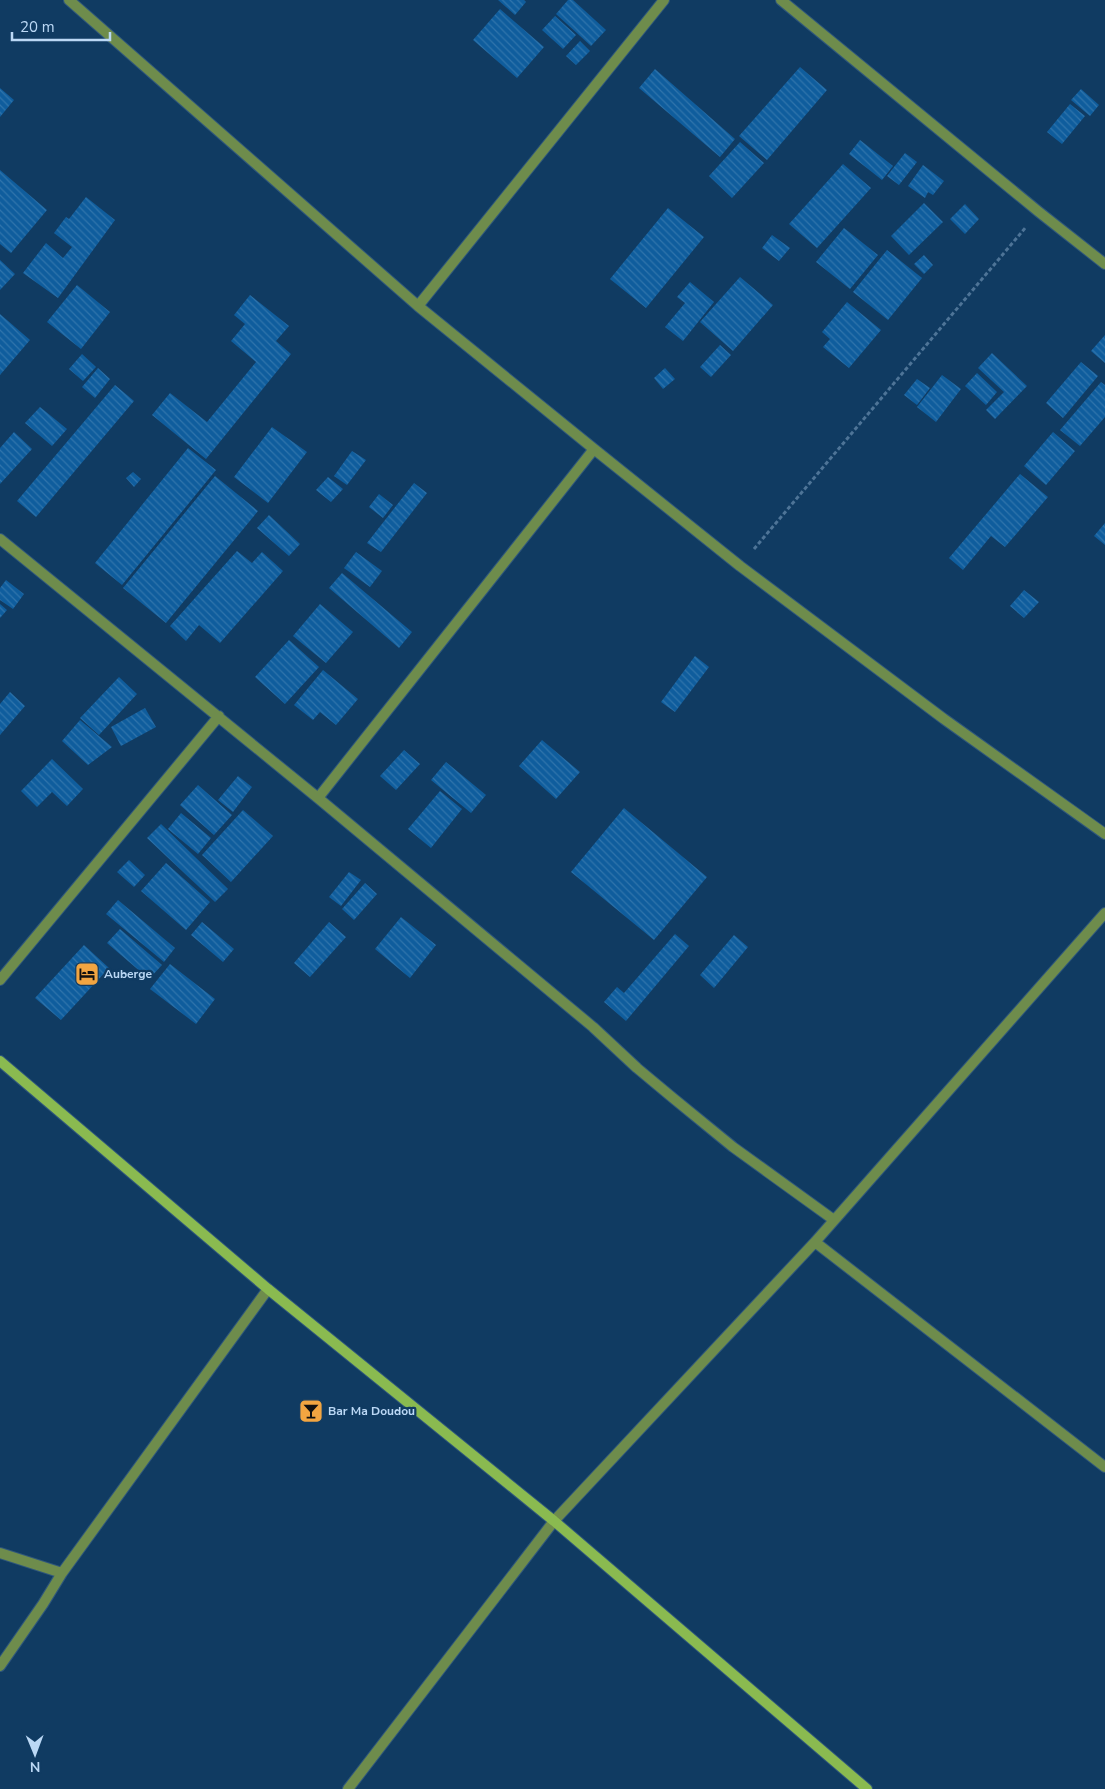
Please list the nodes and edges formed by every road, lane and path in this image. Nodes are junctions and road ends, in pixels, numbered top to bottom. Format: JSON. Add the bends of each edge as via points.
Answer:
{"nodes":[{"id":1,"x":69,"y":0,"type":"edge"},
{"id":2,"x":664,"y":0,"type":"edge"},
{"id":3,"x":781,"y":0,"type":"edge"},
{"id":4,"x":1039,"y":212,"type":"junction"},
{"id":5,"x":1105,"y":264,"type":"edge"},
{"id":6,"x":418,"y":306,"type":"junction"},
{"id":7,"x":594,"y":449,"type":"junction"},
{"id":8,"x":0,"y":539,"type":"edge"},
{"id":9,"x":740,"y":566,"type":"junction"},
{"id":10,"x":219,"y":716,"type":"junction"},
{"id":11,"x":318,"y":798,"type":"junction"},
{"id":12,"x":1105,"y":834,"type":"edge"},
{"id":13,"x":1105,"y":913,"type":"edge"},
{"id":14,"x":0,"y":980,"type":"edge"},
{"id":15,"x":0,"y":1061,"type":"edge"},
{"id":16,"x":834,"y":1220,"type":"junction"},
{"id":17,"x":815,"y":1242,"type":"junction"},
{"id":18,"x":268,"y":1289,"type":"junction"},
{"id":19,"x":1105,"y":1467,"type":"edge"},
{"id":20,"x":554,"y":1521,"type":"junction"},
{"id":21,"x":0,"y":1553,"type":"edge"},
{"id":22,"x":62,"y":1573,"type":"junction"},
{"id":23,"x":0,"y":1666,"type":"edge"},
{"id":24,"x":348,"y":1789,"type":"edge"},
{"id":25,"x":867,"y":1789,"type":"edge"}],
"edges":[{"from":1,"to":6,"type":"street"},
{"from":2,"to":6,"type":"street"},
{"from":3,"to":4,"type":"street"},
{"from":4,"to":5,"type":"street"},
{"from":4,"to":9,"type":"path"},
{"from":6,"to":7,"type":"street"},
{"from":7,"to":9,"type":"street"},
{"from":7,"to":11,"type":"street"},
{"from":8,"to":10,"type":"street"},
{"from":9,"to":12,"type":"street","via":[[944,719]]},
{"from":10,"to":11,"type":"street"},
{"from":10,"to":14,"type":"street"},
{"from":11,"to":16,"type":"street","via":[[593,1027],[673,1098]]},
{"from":13,"to":16,"type":"street"},
{"from":15,"to":18,"type":"street"},
{"from":16,"to":17,"type":"street"},
{"from":17,"to":19,"type":"street"},
{"from":17,"to":20,"type":"street"},
{"from":18,"to":20,"type":"street"},
{"from":18,"to":22,"type":"street"},
{"from":20,"to":24,"type":"street"},
{"from":20,"to":25,"type":"street"},
{"from":21,"to":22,"type":"street"},
{"from":22,"to":23,"type":"street"}]}
